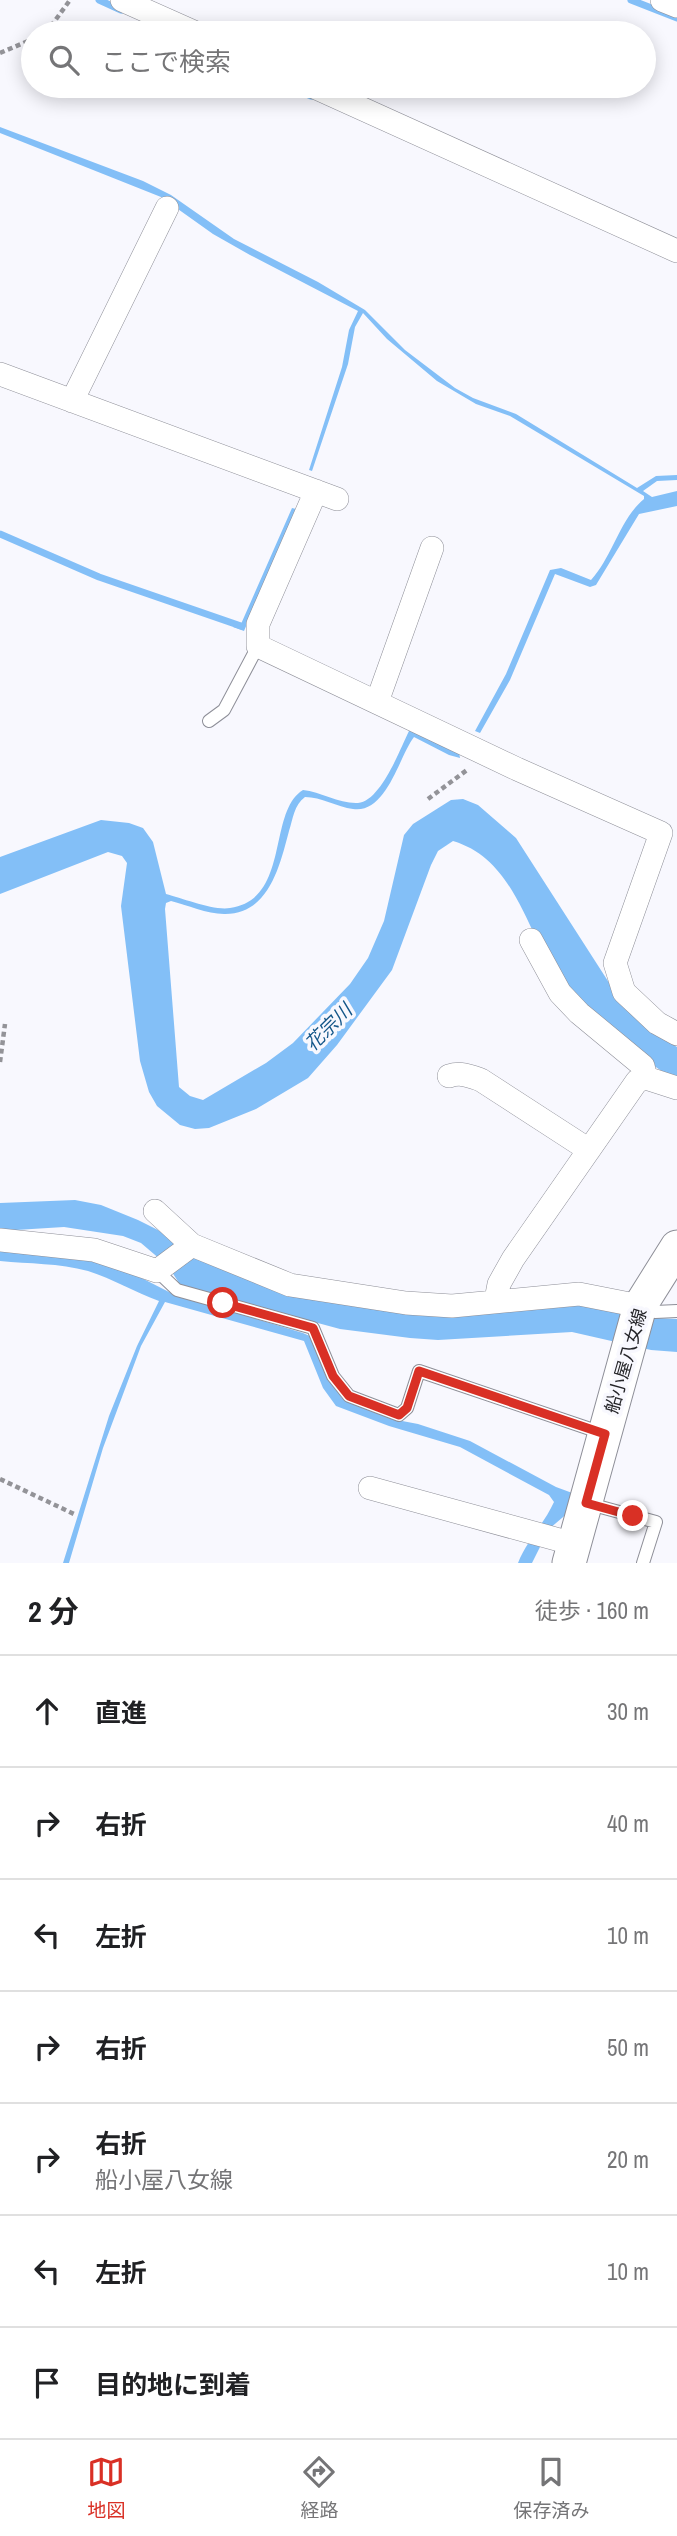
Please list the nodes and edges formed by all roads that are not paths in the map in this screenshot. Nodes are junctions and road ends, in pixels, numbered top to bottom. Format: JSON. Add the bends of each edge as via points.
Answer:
{"nodes":[{"id":1,"x":122,"y":0,"type":"edge"},
{"id":2,"x":662,"y":0,"type":"edge"},
{"id":3,"x":677,"y":6,"type":"edge"},
{"id":4,"x":169,"y":21,"type":"edge"},
{"id":5,"x":339,"y":98,"type":"edge"},
{"id":6,"x":167,"y":208,"type":"dead end"},
{"id":7,"x":677,"y":251,"type":"edge"},
{"id":8,"x":0,"y":374,"type":"edge"},
{"id":9,"x":72,"y":401,"type":"junction"},
{"id":10,"x":432,"y":548,"type":"dead end"},
{"id":11,"x":258,"y":646,"type":"junction"},
{"id":12,"x":377,"y":702,"type":"junction"},
{"id":13,"x":209,"y":721,"type":"dead end"},
{"id":14,"x":531,"y":940,"type":"dead end"},
{"id":15,"x":677,"y":1034,"type":"edge"},
{"id":16,"x":449,"y":1076,"type":"dead end"},
{"id":17,"x":646,"y":1079,"type":"junction"},
{"id":18,"x":677,"y":1088,"type":"edge"},
{"id":19,"x":589,"y":1150,"type":"junction"},
{"id":20,"x":155,"y":1211,"type":"dead end"},
{"id":21,"x":0,"y":1240,"type":"edge"},
{"id":22,"x":191,"y":1246,"type":"junction"},
{"id":23,"x":677,"y":1247,"type":"edge"},
{"id":24,"x":160,"y":1269,"type":"junction"},
{"id":25,"x":496,"y":1300,"type":"junction"},
{"id":26,"x":639,"y":1309,"type":"junction"},
{"id":27,"x":677,"y":1311,"type":"edge"},
{"id":28,"x":605,"y":1434,"type":"junction"},
{"id":29,"x":370,"y":1488,"type":"dead end"},
{"id":30,"x":586,"y":1503,"type":"junction"},
{"id":31,"x":557,"y":1544,"type":"edge"},
{"id":32,"x":643,"y":1563,"type":"edge"}],
"edges":[{"from":1,"to":4,"type":"street"},
{"from":2,"to":3,"type":"street"},
{"from":5,"to":7,"type":"street"},
{"from":6,"to":9,"type":"street"},
{"from":8,"to":9,"type":"street"},
{"from":9,"to":11,"type":"street","via":[[326,495],[258,624]]},
{"from":10,"to":12,"type":"street"},
{"from":11,"to":12,"type":"street"},
{"from":11,"to":13,"type":"lane","via":[[224,710]]},
{"from":12,"to":15,"type":"street","via":[[661,833],[615,963],[624,992],[657,1023]]},
{"from":14,"to":17,"type":"street","via":[[560,993],[643,1066]]},
{"from":16,"to":19,"type":"street","via":[[457,1073],[481,1080]]},
{"from":17,"to":18,"type":"street"},
{"from":17,"to":19,"type":"street","via":[[637,1081]]},
{"from":19,"to":25,"type":"street","via":[[513,1259]]},
{"from":20,"to":22,"type":"street"},
{"from":21,"to":24,"type":"street","via":[[94,1250]]},
{"from":22,"to":24,"type":"street"},
{"from":22,"to":25,"type":"street","via":[[290,1285],[418,1304],[452,1306]]},
{"from":23,"to":26,"type":"main road","name":"船小屋八女線"},
{"from":24,"to":28,"type":"lane","via":[[177,1290],[313,1328],[333,1376],[349,1396],[399,1415],[407,1408],[419,1371]]},
{"from":25,"to":26,"type":"street","via":[[579,1294]]},
{"from":26,"to":27,"type":"lane"},
{"from":26,"to":28,"type":"main road","name":"船小屋八女線"},
{"from":28,"to":30,"type":"main road","name":"船小屋八女線"},
{"from":29,"to":31,"type":"street"},
{"from":30,"to":31,"type":"main road","name":"船小屋八女線"},
{"from":30,"to":32,"type":"lane","via":[[656,1522]]}]}
